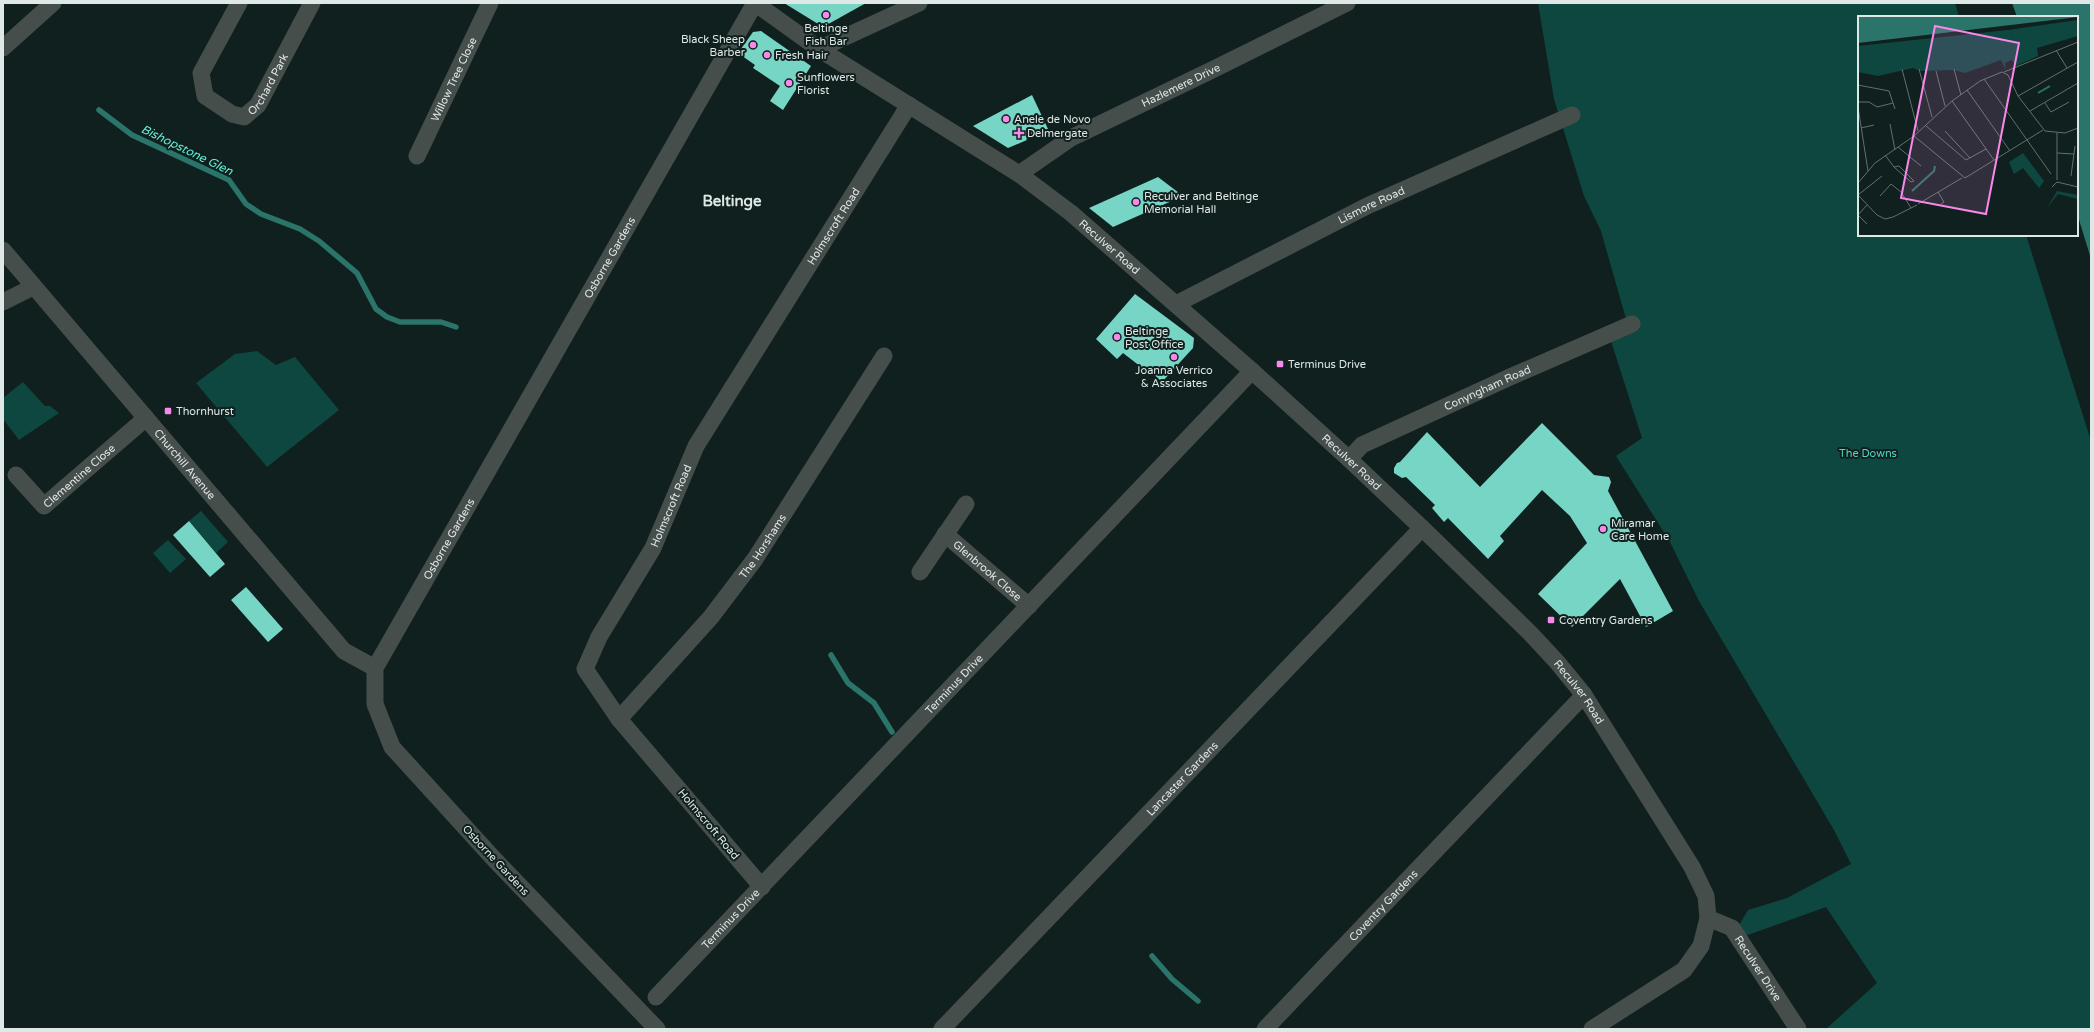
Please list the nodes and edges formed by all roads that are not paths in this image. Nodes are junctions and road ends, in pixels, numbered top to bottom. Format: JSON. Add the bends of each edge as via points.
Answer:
{"nodes":[{"id":1,"x":53,"y":3,"type":"edge"},
{"id":2,"x":239,"y":3,"type":"edge"},
{"id":3,"x":312,"y":3,"type":"edge"},
{"id":4,"x":490,"y":3,"type":"edge"},
{"id":5,"x":755,"y":3,"type":"edge"},
{"id":6,"x":919,"y":3,"type":"edge"},
{"id":7,"x":1346,"y":3,"type":"edge"},
{"id":8,"x":3,"y":48,"type":"edge"},
{"id":9,"x":819,"y":49,"type":"junction"},
{"id":10,"x":909,"y":105,"type":"junction"},
{"id":11,"x":1572,"y":115,"type":"dead end"},
{"id":12,"x":417,"y":156,"type":"dead end"},
{"id":13,"x":1019,"y":174,"type":"junction"},
{"id":14,"x":3,"y":250,"type":"edge"},
{"id":15,"x":33,"y":287,"type":"junction"},
{"id":16,"x":3,"y":302,"type":"edge"},
{"id":17,"x":1176,"y":304,"type":"junction"},
{"id":18,"x":1632,"y":324,"type":"dead end"},
{"id":19,"x":884,"y":356,"type":"dead end"},
{"id":20,"x":1252,"y":371,"type":"junction"},
{"id":21,"x":146,"y":418,"type":"junction"},
{"id":22,"x":1348,"y":459,"type":"junction"},
{"id":23,"x":16,"y":475,"type":"dead end"},
{"id":24,"x":966,"y":504,"type":"dead end"},
{"id":25,"x":1422,"y":528,"type":"junction"},
{"id":26,"x":946,"y":534,"type":"junction"},
{"id":27,"x":920,"y":572,"type":"dead end"},
{"id":28,"x":1029,"y":606,"type":"junction"},
{"id":29,"x":375,"y":668,"type":"junction"},
{"id":30,"x":1584,"y":695,"type":"junction"},
{"id":31,"x":619,"y":719,"type":"junction"},
{"id":32,"x":762,"y":887,"type":"junction"},
{"id":33,"x":1744,"y":919,"type":"dead end"},
{"id":34,"x":1716,"y":921,"type":"junction"},
{"id":35,"x":656,"y":997,"type":"dead end"},
{"id":36,"x":657,"y":1029,"type":"edge"},
{"id":37,"x":942,"y":1029,"type":"edge"},
{"id":38,"x":1265,"y":1029,"type":"edge"},
{"id":39,"x":1592,"y":1029,"type":"edge"},
{"id":40,"x":1798,"y":1029,"type":"edge"}],
"edges":[{"from":1,"to":8,"type":"street"},
{"from":2,"to":3,"type":"street","name":"Orchard Park","via":[[201,73],[205,96],[232,114],[244,117],[258,105]]},
{"from":4,"to":12,"type":"street","name":"Willow Tree Close"},
{"from":5,"to":9,"type":"street","name":"Reculver Road"},
{"from":5,"to":29,"type":"street","name":"Osborne Gardens"},
{"from":6,"to":9,"type":"street"},
{"from":7,"to":13,"type":"street","name":"Hazlemere Drive","via":[[1071,138]]},
{"from":9,"to":10,"type":"street","name":"Reculver Road"},
{"from":10,"to":13,"type":"street","name":"Reculver Road"},
{"from":10,"to":31,"type":"street","name":"Holmscroft Road","via":[[696,446],[653,548],[599,637],[585,670]]},
{"from":11,"to":17,"type":"street","name":"Lismore Road","via":[[1367,206]]},
{"from":13,"to":17,"type":"street","name":"Reculver Road","via":[[1071,213]]},
{"from":14,"to":15,"type":"street","name":"Churchill Avenue"},
{"from":15,"to":16,"type":"street"},
{"from":15,"to":21,"type":"street","name":"Churchill Avenue"},
{"from":17,"to":20,"type":"street","name":"Reculver Road"},
{"from":18,"to":22,"type":"street","name":"Conyngham Road","via":[[1362,445]]},
{"from":19,"to":31,"type":"street","name":"The Horshams","via":[[755,559],[711,616]]},
{"from":20,"to":22,"type":"street","name":"Reculver Road"},
{"from":20,"to":28,"type":"street","name":"Terminus Drive"},
{"from":21,"to":23,"type":"street","name":"Clementine Close","via":[[44,506]]},
{"from":21,"to":29,"type":"street","name":"Churchill Avenue","via":[[344,651]]},
{"from":22,"to":25,"type":"street","name":"Reculver Road"},
{"from":24,"to":26,"type":"street","name":"Glenbrook Close"},
{"from":25,"to":30,"type":"street","name":"Reculver Road","via":[[1530,633]]},
{"from":25,"to":37,"type":"street","name":"Lancaster Gardens"},
{"from":26,"to":27,"type":"street","name":"Glenbrook Close"},
{"from":26,"to":28,"type":"street","name":"Glenbrook Close"},
{"from":28,"to":32,"type":"street","name":"Terminus Drive"},
{"from":29,"to":36,"type":"street","name":"Osborne Gardens","via":[[375,704],[392,747],[494,859]]},
{"from":30,"to":34,"type":"street","name":"Reculver Road","via":[[1692,867]]},
{"from":30,"to":38,"type":"street","name":"Coventry Gardens"},
{"from":31,"to":32,"type":"street","name":"Holmscroft Road"},
{"from":32,"to":35,"type":"street","name":"Terminus Drive"},
{"from":33,"to":34,"type":"street"},
{"from":34,"to":39,"type":"street","name":"Reculver Road","via":[[1684,970]]},
{"from":34,"to":40,"type":"street","name":"Reculver Drive","via":[[1732,928]]}]}
